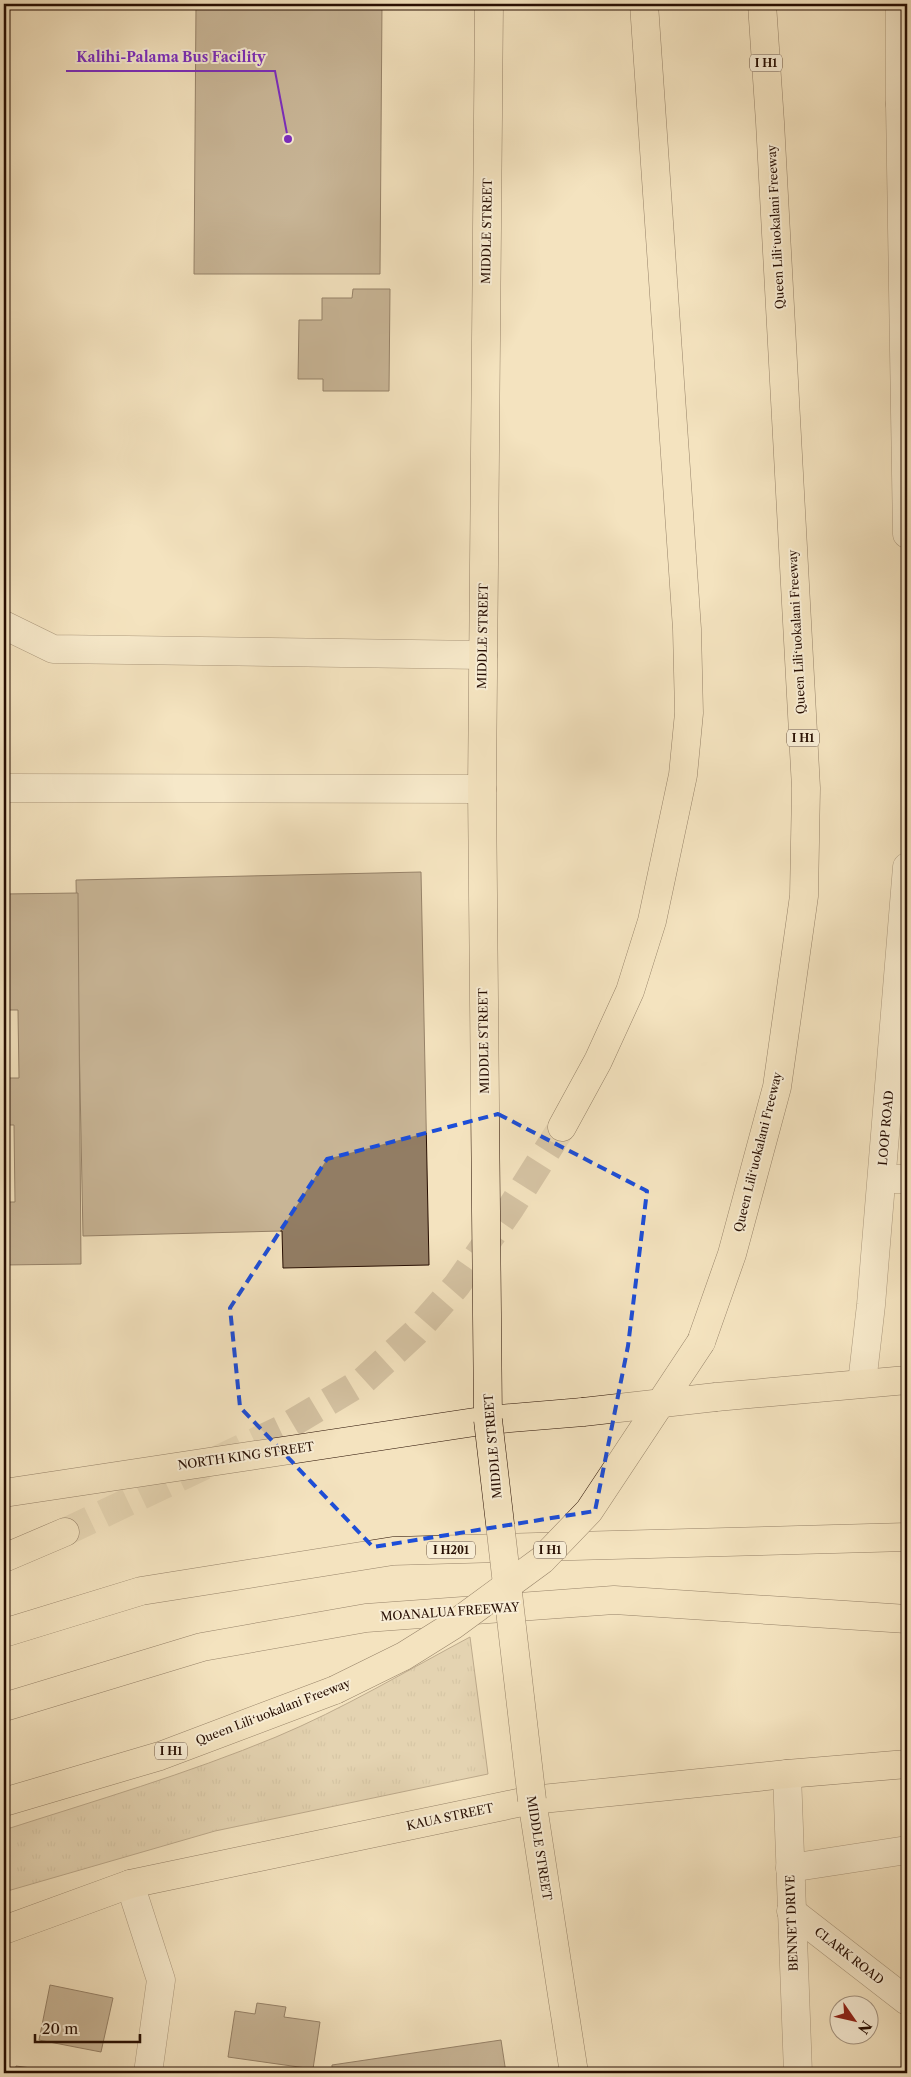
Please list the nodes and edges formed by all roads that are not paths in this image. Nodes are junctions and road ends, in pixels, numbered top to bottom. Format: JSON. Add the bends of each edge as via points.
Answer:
{"nodes":[{"id":1,"x":489,"y":4,"type":"edge"},
{"id":2,"x":644,"y":4,"type":"edge"},
{"id":3,"x":762,"y":4,"type":"edge"},
{"id":4,"x":900,"y":4,"type":"edge"},
{"id":5,"x":904,"y":104,"type":"edge"},
{"id":6,"x":904,"y":226,"type":"edge"},
{"id":7,"x":907,"y":534,"type":"edge"},
{"id":8,"x":4,"y":625,"type":"edge"},
{"id":9,"x":483,"y":655,"type":"junction"},
{"id":10,"x":4,"y":788,"type":"edge"},
{"id":11,"x":482,"y":789,"type":"junction"},
{"id":12,"x":907,"y":867,"type":"edge"},
{"id":13,"x":562,"y":1127,"type":"tunnel mouth"},
{"id":14,"x":894,"y":1179,"type":"edge"},
{"id":15,"x":907,"y":1380,"type":"edge"},
{"id":16,"x":862,"y":1383,"type":"junction"},
{"id":17,"x":488,"y":1420,"type":"junction"},
{"id":18,"x":4,"y":1493,"type":"edge"},
{"id":19,"x":65,"y":1532,"type":"tunnel mouth"},
{"id":20,"x":907,"y":1537,"type":"edge"},
{"id":21,"x":4,"y":1558,"type":"edge"},
{"id":22,"x":907,"y":1619,"type":"edge"},
{"id":23,"x":4,"y":1633,"type":"edge"},
{"id":24,"x":4,"y":1706,"type":"edge"},
{"id":25,"x":907,"y":1764,"type":"edge"},
{"id":26,"x":787,"y":1774,"type":"junction"},
{"id":27,"x":532,"y":1800,"type":"junction"},
{"id":28,"x":4,"y":1802,"type":"edge"},
{"id":29,"x":907,"y":1850,"type":"edge"},
{"id":30,"x":790,"y":1868,"type":"junction"},
{"id":31,"x":130,"y":1884,"type":"junction"},
{"id":32,"x":791,"y":1911,"type":"junction"},
{"id":33,"x":4,"y":1930,"type":"edge"},
{"id":34,"x":907,"y":2001,"type":"edge"},
{"id":35,"x":148,"y":2073,"type":"edge"},
{"id":36,"x":574,"y":2073,"type":"edge"},
{"id":37,"x":798,"y":2073,"type":"edge"}],
"edges":[{"from":1,"to":9,"type":"main road","name":"MIDDLE STREET"},
{"from":2,"to":13,"type":"main road","via":[[687,619],[689,713],[683,775],[652,921],[630,991],[598,1061]]},
{"from":3,"to":28,"type":"main road","name":"Queen Liliʻuokalani Freeway","number":"I H1","bridge":true,"via":[[806,788],[804,896],[777,1087],[732,1254],[701,1342],[589,1510],[542,1560],[428,1641],[335,1690],[160,1756]]},
{"from":4,"to":5,"type":"street"},
{"from":5,"to":6,"type":"street"},
{"from":6,"to":7,"type":"street"},
{"from":8,"to":9,"type":"street","via":[[52,649]]},
{"from":9,"to":11,"type":"main road","name":"MIDDLE STREET"},
{"from":10,"to":11,"type":"street"},
{"from":11,"to":17,"type":"main road","name":"MIDDLE STREET"},
{"from":12,"to":14,"type":"street","name":"LOOP ROAD"},
{"from":14,"to":16,"type":"street","name":"LOOP ROAD"},
{"from":15,"to":16,"type":"main road","name":"NORTH KING STREET"},
{"from":16,"to":17,"type":"main road","name":"NORTH KING STREET","bridge":true},
{"from":17,"to":18,"type":"main road","name":"NORTH KING STREET"},
{"from":17,"to":27,"type":"main road","name":"MIDDLE STREET","bridge":true},
{"from":19,"to":21,"type":"main road"},
{"from":20,"to":23,"type":"main road","number":"I H201","via":[[393,1551],[141,1591]]},
{"from":22,"to":24,"type":"main road","name":"MOANALUA FREEWAY","via":[[614,1600],[366,1618],[202,1647]]},
{"from":25,"to":26,"type":"main road","name":"KAUA STREET"},
{"from":26,"to":27,"type":"main road","name":"KAUA STREET"},
{"from":26,"to":30,"type":"street","name":"BENNET DRIVE"},
{"from":27,"to":31,"type":"main road","name":"KAUA STREET"},
{"from":27,"to":36,"type":"main road","name":"MIDDLE STREET"},
{"from":29,"to":30,"type":"street"},
{"from":30,"to":32,"type":"street","name":"BENNET DRIVE"},
{"from":31,"to":33,"type":"main road","name":"KAUA STREET"},
{"from":31,"to":35,"type":"street","via":[[161,1980]]},
{"from":32,"to":34,"type":"street","name":"CLARK ROAD"},
{"from":32,"to":37,"type":"street","name":"BENNET DRIVE"}]}
